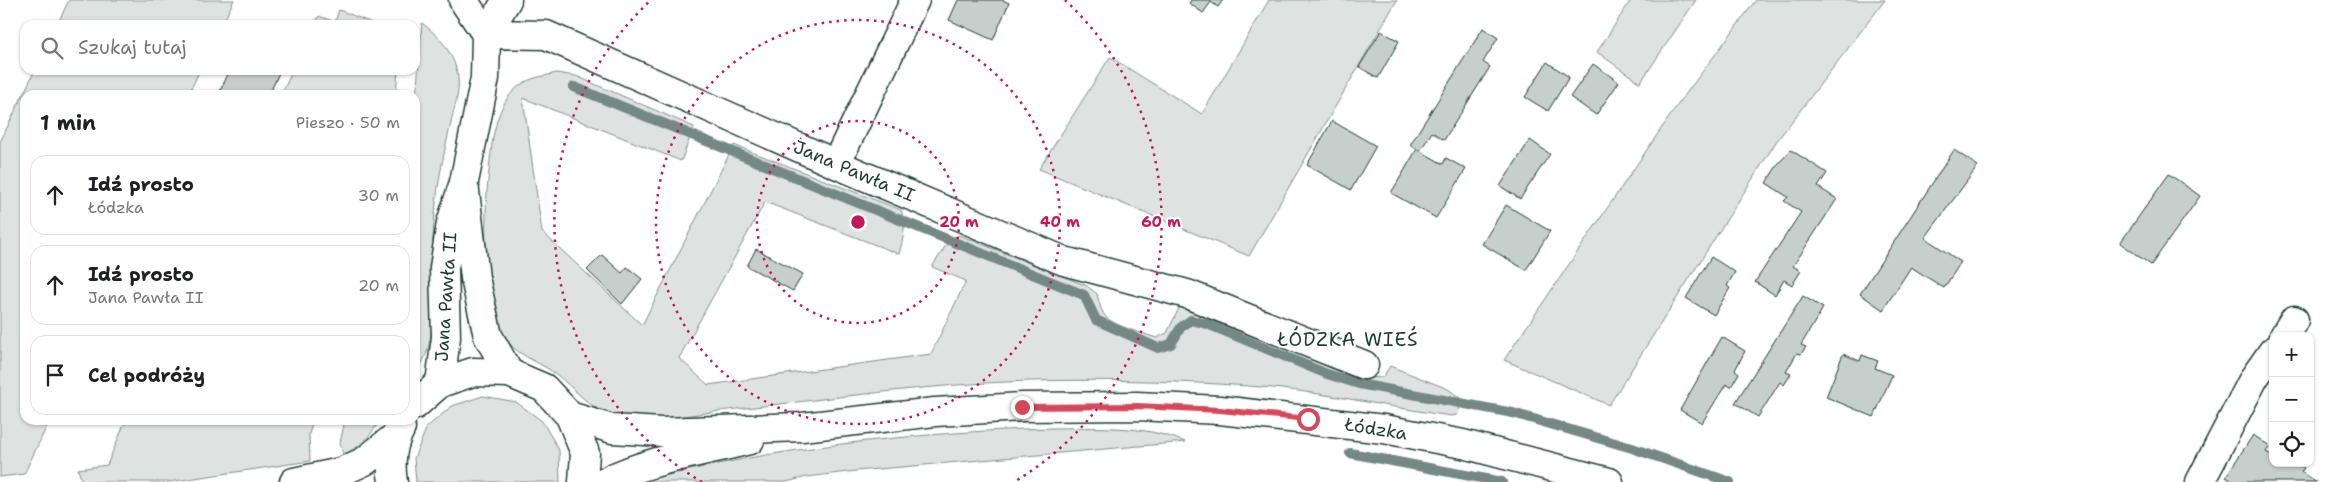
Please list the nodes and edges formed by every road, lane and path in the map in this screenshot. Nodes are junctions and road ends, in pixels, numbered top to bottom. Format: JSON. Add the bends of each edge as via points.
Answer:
{"nodes":[{"id":1,"x":463,"y":0,"type":"edge"},
{"id":2,"x":507,"y":0,"type":"edge"},
{"id":3,"x":915,"y":0,"type":"edge"},
{"id":4,"x":486,"y":34,"type":"junction"},
{"id":5,"x":836,"y":164,"type":"junction"},
{"id":6,"x":464,"y":182,"type":"junction"},
{"id":7,"x":2269,"y":357,"type":"edge"},
{"id":8,"x":1364,"y":365,"type":"dead end"},
{"id":9,"x":509,"y":373,"type":"junction"},
{"id":10,"x":440,"y":384,"type":"junction"},
{"id":11,"x":420,"y":401,"type":"edge"},
{"id":12,"x":570,"y":416,"type":"junction"},
{"id":13,"x":802,"y":427,"type":"junction"},
{"id":14,"x":401,"y":428,"type":"edge"},
{"id":15,"x":294,"y":482,"type":"edge"},
{"id":16,"x":393,"y":482,"type":"edge"},
{"id":17,"x":583,"y":482,"type":"edge"},
{"id":18,"x":604,"y":482,"type":"edge"},
{"id":19,"x":1609,"y":482,"type":"edge"},
{"id":20,"x":2200,"y":482,"type":"edge"}],
"edges":[{"from":1,"to":4,"type":"main road"},
{"from":2,"to":4,"type":"main road"},
{"from":3,"to":5,"type":"main road"},
{"from":4,"to":5,"type":"main road","name":"Jana Pawła II","via":[[546,34]]},
{"from":4,"to":6,"type":"main road","name":"Jana Pawła II","via":[[484,78]]},
{"from":5,"to":8,"type":"main road","name":"Jana Pawła II","via":[[1064,260],[1187,294]]},
{"from":6,"to":9,"type":"main road","name":"Jana Pawła II","via":[[475,278],[488,336]]},
{"from":6,"to":10,"type":"main road","name":"Jana Pawła II","via":[[451,223],[444,268],[446,337]]},
{"from":7,"to":20,"type":"main road","via":[[2254,378]]},
{"from":9,"to":10,"type":"main road","via":[[474,372]]},
{"from":9,"to":12,"type":"main road","via":[[544,388]]},
{"from":10,"to":11,"type":"main road"},
{"from":12,"to":13,"type":"main road","via":[[612,429],[661,432]]},
{"from":12,"to":17,"type":"main road","via":[[585,453]]},
{"from":13,"to":18,"type":"main road","via":[[664,461]]},
{"from":13,"to":19,"type":"main road","name":"Łódzka","via":[[1022,407],[1137,406],[1220,410],[1384,429],[1463,444]]},
{"from":14,"to":15,"type":"main road","via":[[365,461],[341,472]]},
{"from":14,"to":16,"type":"main road","via":[[391,468]]}]}
